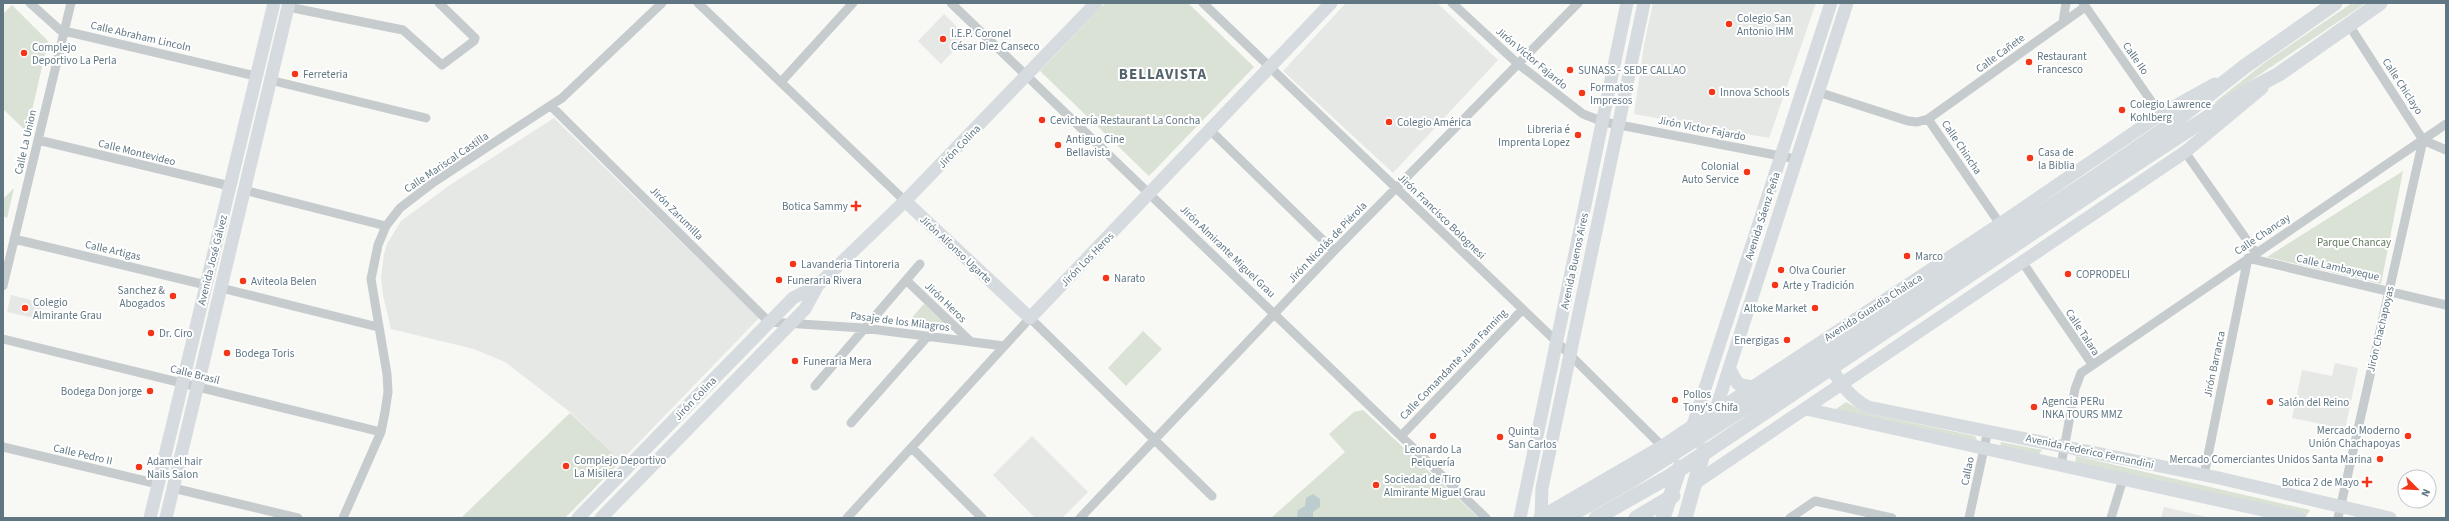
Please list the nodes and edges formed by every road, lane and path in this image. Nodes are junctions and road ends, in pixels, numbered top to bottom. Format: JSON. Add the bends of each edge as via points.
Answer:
{"nodes":[{"id":1,"x":30,"y":3,"type":"edge"},
{"id":2,"x":71,"y":3,"type":"edge"},
{"id":3,"x":274,"y":3,"type":"edge"},
{"id":4,"x":440,"y":3,"type":"edge"},
{"id":5,"x":662,"y":3,"type":"edge"},
{"id":6,"x":698,"y":3,"type":"edge"},
{"id":7,"x":853,"y":3,"type":"edge"},
{"id":8,"x":951,"y":3,"type":"edge"},
{"id":9,"x":1096,"y":3,"type":"edge"},
{"id":10,"x":1203,"y":3,"type":"edge"},
{"id":11,"x":1331,"y":3,"type":"edge"},
{"id":12,"x":1452,"y":3,"type":"edge"},
{"id":13,"x":1578,"y":3,"type":"edge"},
{"id":14,"x":1627,"y":3,"type":"edge"},
{"id":15,"x":1644,"y":3,"type":"edge"},
{"id":16,"x":1831,"y":3,"type":"edge"},
{"id":17,"x":1847,"y":3,"type":"edge"},
{"id":18,"x":2066,"y":3,"type":"edge"},
{"id":19,"x":2334,"y":3,"type":"edge"},
{"id":20,"x":2380,"y":3,"type":"edge"},
{"id":21,"x":288,"y":5,"type":"edge"},
{"id":22,"x":2084,"y":5,"type":"edge"},
{"id":23,"x":2063,"y":22,"type":"junction"},
{"id":24,"x":2349,"y":25,"type":"junction"},
{"id":25,"x":64,"y":31,"type":"junction"},
{"id":26,"x":1517,"y":63,"type":"junction"},
{"id":27,"x":1271,"y":67,"type":"junction"},
{"id":28,"x":2278,"y":74,"type":"junction"},
{"id":29,"x":1027,"y":75,"type":"junction"},
{"id":30,"x":256,"y":76,"type":"junction"},
{"id":31,"x":270,"y":80,"type":"junction"},
{"id":32,"x":781,"y":82,"type":"junction"},
{"id":33,"x":1818,"y":92,"type":"junction"},
{"id":34,"x":551,"y":106,"type":"junction"},
{"id":35,"x":426,"y":118,"type":"dead end"},
{"id":36,"x":1928,"y":119,"type":"junction"},
{"id":37,"x":2165,"y":120,"type":"junction"},
{"id":38,"x":1604,"y":122,"type":"junction"},
{"id":39,"x":1618,"y":124,"type":"junction"},
{"id":40,"x":2446,"y":124,"type":"edge"},
{"id":41,"x":1210,"y":130,"type":"junction"},
{"id":42,"x":38,"y":140,"type":"junction"},
{"id":43,"x":2423,"y":140,"type":"junction"},
{"id":44,"x":2446,"y":150,"type":"edge"},
{"id":45,"x":2185,"y":152,"type":"junction"},
{"id":46,"x":1781,"y":156,"type":"junction"},
{"id":47,"x":1796,"y":159,"type":"junction"},
{"id":48,"x":2099,"y":181,"type":"junction"},
{"id":49,"x":230,"y":186,"type":"junction"},
{"id":50,"x":1396,"y":188,"type":"junction"},
{"id":51,"x":244,"y":190,"type":"junction"},
{"id":52,"x":1150,"y":193,"type":"junction"},
{"id":53,"x":905,"y":201,"type":"junction"},
{"id":54,"x":2000,"y":224,"type":"junction"},
{"id":55,"x":386,"y":226,"type":"junction"},
{"id":56,"x":14,"y":239,"type":"junction"},
{"id":57,"x":1334,"y":251,"type":"junction"},
{"id":58,"x":2252,"y":255,"type":"junction"},
{"id":59,"x":2023,"y":263,"type":"junction"},
{"id":60,"x":920,"y":264,"type":"dead end"},
{"id":61,"x":906,"y":280,"type":"junction"},
{"id":62,"x":206,"y":285,"type":"junction"},
{"id":63,"x":818,"y":285,"type":"junction"},
{"id":64,"x":3,"y":286,"type":"edge"},
{"id":65,"x":221,"y":288,"type":"junction"},
{"id":66,"x":2389,"y":291,"type":"junction"},
{"id":67,"x":2446,"y":305,"type":"edge"},
{"id":68,"x":1522,"y":310,"type":"junction"},
{"id":69,"x":1274,"y":314,"type":"junction"},
{"id":70,"x":1030,"y":318,"type":"junction"},
{"id":71,"x":770,"y":322,"type":"junction"},
{"id":72,"x":792,"y":323,"type":"junction"},
{"id":73,"x":378,"y":327,"type":"junction"},
{"id":74,"x":863,"y":328,"type":"junction"},
{"id":75,"x":928,"y":336,"type":"junction"},
{"id":76,"x":3,"y":339,"type":"edge"},
{"id":77,"x":970,"y":341,"type":"junction"},
{"id":78,"x":1557,"y":342,"type":"junction"},
{"id":79,"x":1817,"y":345,"type":"junction"},
{"id":80,"x":1004,"y":346,"type":"junction"},
{"id":81,"x":1570,"y":354,"type":"junction"},
{"id":82,"x":2092,"y":364,"type":"junction"},
{"id":83,"x":1729,"y":368,"type":"junction"},
{"id":84,"x":715,"y":378,"type":"junction"},
{"id":85,"x":182,"y":384,"type":"junction"},
{"id":86,"x":1842,"y":385,"type":"junction"},
{"id":87,"x":815,"y":386,"type":"dead end"},
{"id":88,"x":197,"y":387,"type":"junction"},
{"id":89,"x":1753,"y":387,"type":"junction"},
{"id":90,"x":728,"y":389,"type":"junction"},
{"id":91,"x":1806,"y":409,"type":"junction"},
{"id":92,"x":1715,"y":412,"type":"junction"},
{"id":93,"x":851,"y":423,"type":"dead end"},
{"id":94,"x":1692,"y":428,"type":"junction"},
{"id":95,"x":1988,"y":430,"type":"junction"},
{"id":96,"x":381,"y":432,"type":"junction"},
{"id":97,"x":662,"y":432,"type":"junction"},
{"id":98,"x":1402,"y":436,"type":"junction"},
{"id":99,"x":1154,"y":441,"type":"junction"},
{"id":100,"x":675,"y":443,"type":"junction"},
{"id":101,"x":2065,"y":446,"type":"junction"},
{"id":102,"x":3,"y":447,"type":"edge"},
{"id":103,"x":1663,"y":447,"type":"junction"},
{"id":104,"x":912,"y":448,"type":"junction"},
{"id":105,"x":1984,"y":448,"type":"junction"},
{"id":106,"x":2061,"y":465,"type":"junction"},
{"id":107,"x":620,"y":475,"type":"junction"},
{"id":108,"x":2204,"y":475,"type":"junction"},
{"id":109,"x":2123,"y":479,"type":"junction"},
{"id":110,"x":1695,"y":483,"type":"junction"},
{"id":111,"x":158,"y":484,"type":"junction"},
{"id":112,"x":632,"y":486,"type":"junction"},
{"id":113,"x":173,"y":488,"type":"junction"},
{"id":114,"x":1212,"y":496,"type":"dead end"},
{"id":115,"x":1670,"y":499,"type":"junction"},
{"id":116,"x":2339,"y":512,"type":"edge"},
{"id":117,"x":150,"y":518,"type":"edge"},
{"id":118,"x":166,"y":518,"type":"edge"},
{"id":119,"x":298,"y":518,"type":"edge"},
{"id":120,"x":344,"y":518,"type":"edge"},
{"id":121,"x":578,"y":518,"type":"edge"},
{"id":122,"x":601,"y":518,"type":"edge"},
{"id":123,"x":846,"y":518,"type":"edge"},
{"id":124,"x":982,"y":518,"type":"edge"},
{"id":125,"x":1080,"y":518,"type":"edge"},
{"id":126,"x":1486,"y":518,"type":"edge"},
{"id":127,"x":1520,"y":518,"type":"edge"},
{"id":128,"x":1541,"y":518,"type":"edge"},
{"id":129,"x":1565,"y":518,"type":"edge"},
{"id":130,"x":1596,"y":518,"type":"edge"},
{"id":131,"x":1636,"y":518,"type":"edge"},
{"id":132,"x":1664,"y":518,"type":"edge"},
{"id":133,"x":1685,"y":518,"type":"edge"},
{"id":134,"x":1790,"y":518,"type":"edge"},
{"id":135,"x":1892,"y":518,"type":"edge"},
{"id":136,"x":1969,"y":518,"type":"edge"},
{"id":137,"x":2111,"y":518,"type":"edge"},
{"id":138,"x":2299,"y":518,"type":"edge"},
{"id":139,"x":2386,"y":518,"type":"edge"}],
"edges":[{"from":1,"to":25,"type":"street","name":"Calle Abraham Lincoln","via":[[54,26]]},
{"from":2,"to":25,"type":"street","name":"Calle La Union"},
{"from":3,"to":30,"type":"street","name":"Avenida José Gálvez"},
{"from":4,"to":21,"type":"street","via":[[474,38],[474,41],[442,65],[403,30]]},
{"from":5,"to":34,"type":"street","name":"Calle Mariscal Castilla"},
{"from":6,"to":32,"type":"street","name":"Jirón Alfonso Ugarte"},
{"from":7,"to":32,"type":"street"},
{"from":8,"to":29,"type":"street","name":"Jirón Almirante Miguel Grau"},
{"from":9,"to":29,"type":"street","name":"Jirón Colina"},
{"from":10,"to":27,"type":"street","name":"Jirón Francisco Bolognesi"},
{"from":11,"to":27,"type":"street","name":"Jirón Los Heros"},
{"from":12,"to":26,"type":"street","name":"Jirón Víctor Fajardo"},
{"from":13,"to":26,"type":"street","name":"Jirón Nicolás de Piérola"},
{"from":14,"to":38,"type":"street","name":"Avenida Buenos Aires"},
{"from":15,"to":39,"type":"street","name":"Avenida Buenos Aires"},
{"from":16,"to":46,"type":"street","name":"Avenida Sáenz Peña"},
{"from":17,"to":33,"type":"street","name":"Avenida Sáenz Peña"},
{"from":18,"to":23,"type":"street"},
{"from":19,"to":37,"type":"main road","name":"Avenida Guardia Chalaca"},
{"from":20,"to":24,"type":"main road","name":"Avenida Guardia Chalaca"},
{"from":21,"to":31,"type":"street","name":"Avenida José Gálvez"},
{"from":22,"to":23,"type":"street","name":"Calle Cañete"},
{"from":22,"to":37,"type":"street","name":"Calle Ilo"},
{"from":23,"to":36,"type":"street","name":"Calle Cañete"},
{"from":24,"to":28,"type":"main road","name":"Avenida Guardia Chalaca"},
{"from":24,"to":43,"type":"street","name":"Calle Chiclayo"},
{"from":25,"to":30,"type":"street","name":"Calle Abraham Lincoln"},
{"from":25,"to":42,"type":"street","name":"Calle La Union"},
{"from":26,"to":38,"type":"street","name":"Jirón Víctor Fajardo","via":[[1583,114]]},
{"from":26,"to":50,"type":"street","name":"Jirón Nicolás de Piérola"},
{"from":27,"to":41,"type":"street","name":"Jirón Los Heros"},
{"from":27,"to":50,"type":"street","name":"Jirón Francisco Bolognesi"},
{"from":28,"to":45,"type":"street","name":"Avenida Guardia Chalaca"},
{"from":28,"to":48,"type":"main road","name":"Avenida Guardia Chalaca"},
{"from":29,"to":52,"type":"street","name":"Jirón Almirante Miguel Grau"},
{"from":29,"to":53,"type":"street","name":"Jirón Colina"},
{"from":30,"to":49,"type":"street","name":"Avenida José Gálvez"},
{"from":31,"to":35,"type":"street"},
{"from":31,"to":51,"type":"street","name":"Avenida José Gálvez"},
{"from":32,"to":53,"type":"street","name":"Jirón Alfonso Ugarte"},
{"from":33,"to":36,"type":"street","name":"Calle Chincha","via":[[1908,121]]},
{"from":33,"to":47,"type":"street","name":"Avenida Sáenz Peña"},
{"from":34,"to":55,"type":"street","name":"Calle Mariscal Castilla","via":[[434,182],[400,208]]},
{"from":34,"to":71,"type":"street","name":"Jirón Zarumilla"},
{"from":36,"to":54,"type":"street","name":"Calle Chincha"},
{"from":37,"to":48,"type":"main road","name":"Avenida Guardia Chalaca"},
{"from":37,"to":54,"type":"street","name":"Avenida Guardia Chalaca"},
{"from":38,"to":39,"type":"street","name":"Jirón Victor Fajardo"},
{"from":38,"to":78,"type":"street","name":"Avenida Buenos Aires"},
{"from":39,"to":46,"type":"street","name":"Jirón Victor Fajardo"},
{"from":39,"to":81,"type":"street","name":"Avenida Buenos Aires"},
{"from":40,"to":43,"type":"street","name":"Calle Chancay"},
{"from":41,"to":52,"type":"street","name":"Jirón Los Heros"},
{"from":41,"to":57,"type":"street"},
{"from":42,"to":49,"type":"street","name":"Calle Montevideo"},
{"from":42,"to":56,"type":"street","name":"Calle La Union"},
{"from":43,"to":44,"type":"street"},
{"from":43,"to":58,"type":"street","name":"Calle Chancay"},
{"from":43,"to":66,"type":"street","name":"Jirón Chachapoyas"},
{"from":45,"to":58,"type":"street"},
{"from":45,"to":59,"type":"street","name":"Avenida Guardia Chalaca"},
{"from":46,"to":47,"type":"street","name":"Jirón Victor Fajardo"},
{"from":46,"to":94,"type":"street","name":"Avenida Sáenz Peña"},
{"from":47,"to":83,"type":"street","name":"Avenida Sáenz Peña"},
{"from":48,"to":129,"type":"main road","name":"Avenida Guardia Chalaca","via":[[1632,480]]},
{"from":48,"to":130,"type":"main road","name":"Avenida Guardia Chalaca","via":[[1670,476]]},
{"from":49,"to":62,"type":"street","name":"Avenida José Gálvez"},
{"from":50,"to":57,"type":"street","name":"Jirón Nicolás de Piérola"},
{"from":50,"to":68,"type":"street","name":"Jirón Francisco Bolognesi"},
{"from":51,"to":55,"type":"street"},
{"from":51,"to":65,"type":"street","name":"Avenida José Gálvez"},
{"from":52,"to":69,"type":"street","name":"Jirón Almirante Miguel Grau"},
{"from":52,"to":70,"type":"street","name":"Jirón Los Heros"},
{"from":53,"to":63,"type":"street","name":"Jirón Colina"},
{"from":53,"to":70,"type":"street","name":"Jirón Alfonso Ugarte"},
{"from":54,"to":79,"type":"street","name":"Avenida Guardia Chalaca"},
{"from":55,"to":73,"type":"street","name":"Calle Mariscal Castilla","via":[[378,245],[371,279]]},
{"from":56,"to":62,"type":"street","name":"Calle Artigas"},
{"from":56,"to":64,"type":"street","name":"Calle La Union"},
{"from":57,"to":69,"type":"street","name":"Jirón Nicolás de Piérola"},
{"from":58,"to":66,"type":"street","name":"Calle Lambayeque"},
{"from":58,"to":82,"type":"street","name":"Calle Chancay"},
{"from":58,"to":108,"type":"street","name":"Jirón Barranca"},
{"from":59,"to":82,"type":"street","name":"Calle Talara"},
{"from":59,"to":86,"type":"street","name":"Avenida Guardia Chalaca"},
{"from":60,"to":61,"type":"street"},
{"from":61,"to":74,"type":"street"},
{"from":61,"to":77,"type":"street","name":"Jirón Heros"},
{"from":62,"to":85,"type":"street","name":"Avenida José Gálvez"},
{"from":63,"to":71,"type":"street","name":"Jirón Colina","via":[[793,298]]},
{"from":63,"to":72,"type":"street","name":"Jirón Colina","via":[[805,309]]},
{"from":65,"to":73,"type":"street"},
{"from":65,"to":88,"type":"street","name":"Avenida José Gálvez"},
{"from":66,"to":67,"type":"street","name":"Calle Lambayeque"},
{"from":66,"to":116,"type":"street","name":"Jirón Chachapoyas"},
{"from":68,"to":78,"type":"street","name":"Jirón Francisco Bolognesi"},
{"from":68,"to":98,"type":"street","name":"Calle Comandante Juan Fanning"},
{"from":69,"to":98,"type":"street","name":"Jirón Almirante Miguel Grau"},
{"from":69,"to":99,"type":"street","name":"Jirón Nicolás de Piérola"},
{"from":70,"to":80,"type":"street","name":"Jirón Los Heros"},
{"from":70,"to":99,"type":"street","name":"Jirón Alfonso Ugarte"},
{"from":71,"to":72,"type":"street"},
{"from":71,"to":84,"type":"street","name":"Jirón Colina"},
{"from":72,"to":74,"type":"street","name":"Pasaje de los Milagros"},
{"from":72,"to":90,"type":"street","name":"Jirón Colina"},
{"from":73,"to":96,"type":"street","name":"Calle Mariscal Castilla","via":[[388,392]]},
{"from":74,"to":75,"type":"street","name":"Pasaje de los Milagros"},
{"from":74,"to":87,"type":"street"},
{"from":75,"to":77,"type":"street","name":"Pasaje de los Milagros"},
{"from":75,"to":93,"type":"street"},
{"from":76,"to":85,"type":"street","name":"Calle Brasil"},
{"from":77,"to":80,"type":"street","name":"Pasaje de los Milagros"},
{"from":78,"to":81,"type":"street","name":"Jirón Francisco Bolognesi"},
{"from":78,"to":127,"type":"street","name":"Avenida Buenos Aires"},
{"from":79,"to":86,"type":"street","name":"Avenida Federico Fernandini"},
{"from":79,"to":89,"type":"street","name":"Avenida Guardia Chalaca"},
{"from":80,"to":104,"type":"street","name":"Jirón Los Heros"},
{"from":81,"to":103,"type":"street","name":"Jirón Francisco Bolognesi"},
{"from":81,"to":128,"type":"street","name":"Avenida Buenos Aires","via":[[1542,488]]},
{"from":82,"to":101,"type":"street","name":"Calle Talara","via":[[2080,373]]},
{"from":83,"to":89,"type":"street","via":[[1738,384]]},
{"from":83,"to":92,"type":"street","name":"Avenida Sáenz Peña"},
{"from":84,"to":90,"type":"street"},
{"from":84,"to":97,"type":"street","name":"Jirón Colina"},
{"from":85,"to":88,"type":"street","name":"Calle Brasil"},
{"from":85,"to":111,"type":"street","name":"Avenida José Gálvez"},
{"from":86,"to":91,"type":"street","name":"Avenida Guardia Chalaca"},
{"from":86,"to":95,"type":"street","name":"Avenida Federico Fernandini","via":[[1858,402],[1868,407]]},
{"from":88,"to":96,"type":"street","name":"Calle Brasil"},
{"from":88,"to":113,"type":"street","name":"Avenida José Gálvez"},
{"from":89,"to":92,"type":"street","name":"Avenida Guardia Chalaca"},
{"from":90,"to":100,"type":"street","name":"Jirón Colina"},
{"from":91,"to":105,"type":"street","name":"Avenida Federico Fernandini"},
{"from":91,"to":110,"type":"street","name":"Avenida Guardia Chalaca"},
{"from":92,"to":94,"type":"main road","name":"Avenida Guardia Chalaca"},
{"from":92,"to":110,"type":"main road"},
{"from":94,"to":103,"type":"main road","name":"Avenida Guardia Chalaca"},
{"from":94,"to":115,"type":"main road"},
{"from":95,"to":101,"type":"street","name":"Avenida Federico Fernandini"},
{"from":95,"to":105,"type":"street","name":"Callao"},
{"from":96,"to":120,"type":"street","name":"Calle Mariscal Castilla"},
{"from":97,"to":100,"type":"street"},
{"from":97,"to":107,"type":"street","name":"Jirón Colina"},
{"from":98,"to":126,"type":"street","name":"Jirón Almirante Miguel Grau"},
{"from":99,"to":114,"type":"street","name":"Jirón Alfonso Ugarte"},
{"from":99,"to":125,"type":"street","name":"Jirón Nicolás de Piérola"},
{"from":100,"to":112,"type":"street","name":"Jirón Colina"},
{"from":101,"to":106,"type":"street","name":"Calle Talara"},
{"from":101,"to":108,"type":"street","name":"Avenida Federico Fernandini"},
{"from":102,"to":111,"type":"street","name":"Calle Pedro II"},
{"from":103,"to":128,"type":"main road","name":"Avenida Guardia Chalaca"},
{"from":104,"to":123,"type":"street","name":"Jirón Los Heros"},
{"from":104,"to":124,"type":"street"},
{"from":105,"to":106,"type":"street","name":"Avenida Federico Fernandini"},
{"from":105,"to":136,"type":"street","name":"Callao"},
{"from":106,"to":109,"type":"street","name":"Avenida Federico Fernandini"},
{"from":107,"to":112,"type":"street"},
{"from":107,"to":121,"type":"street","name":"Jirón Colina"},
{"from":108,"to":116,"type":"street","name":"Avenida Federico Fernandini"},
{"from":109,"to":137,"type":"street"},
{"from":109,"to":138,"type":"street","name":"Avenida Federico Fernandini"},
{"from":110,"to":115,"type":"main road","name":"Avenida Guardia Chalaca"},
{"from":110,"to":133,"type":"main road"},
{"from":111,"to":117,"type":"street","name":"Avenida José Gálvez"},
{"from":112,"to":122,"type":"street","name":"Jirón Colina"},
{"from":113,"to":118,"type":"street","name":"Avenida José Gálvez"},
{"from":113,"to":119,"type":"street"},
{"from":115,"to":131,"type":"main road","name":"Avenida Guardia Chalaca"},
{"from":115,"to":132,"type":"main road"},
{"from":116,"to":139,"type":"street","name":"Avenida Federico Fernandini"},
{"from":134,"to":135,"type":"street","via":[[1815,501]]}]}
